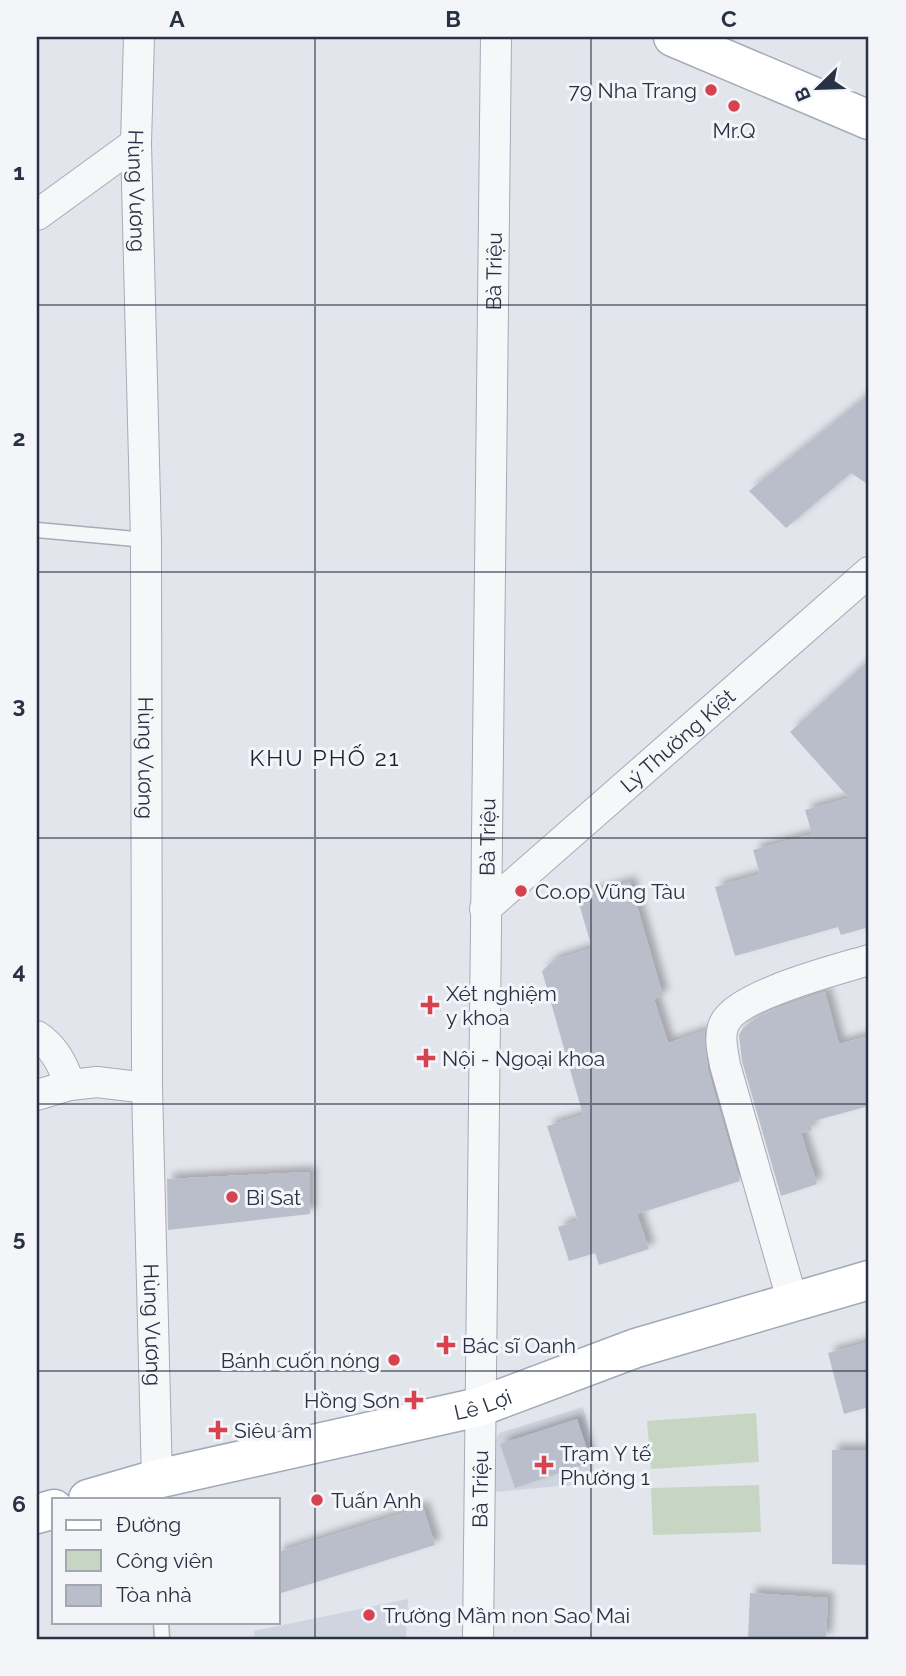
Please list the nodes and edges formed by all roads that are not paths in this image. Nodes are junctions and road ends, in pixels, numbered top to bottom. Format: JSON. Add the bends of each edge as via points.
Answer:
{"nodes":[{"id":1,"x":139,"y":37,"type":"edge"},
{"id":2,"x":496,"y":37,"type":"edge"},
{"id":3,"x":673,"y":37,"type":"edge"},
{"id":4,"x":869,"y":120,"type":"edge"},
{"id":5,"x":136,"y":143,"type":"junction"},
{"id":6,"x":37,"y":215,"type":"edge"},
{"id":7,"x":37,"y":530,"type":"edge"},
{"id":8,"x":146,"y":540,"type":"junction"},
{"id":9,"x":869,"y":572,"type":"edge"},
{"id":10,"x":485,"y":909,"type":"junction"},
{"id":11,"x":869,"y":960,"type":"edge"},
{"id":12,"x":37,"y":1036,"type":"edge"},
{"id":13,"x":70,"y":1085,"type":"junction"},
{"id":14,"x":147,"y":1088,"type":"junction"},
{"id":15,"x":37,"y":1095,"type":"edge"},
{"id":16,"x":869,"y":1280,"type":"edge"},
{"id":17,"x":793,"y":1303,"type":"junction"},
{"id":18,"x":479,"y":1407,"type":"junction"},
{"id":19,"x":145,"y":1488,"type":"edge"},
{"id":20,"x":93,"y":1498,"type":"edge"},
{"id":21,"x":478,"y":1639,"type":"edge"}],
"edges":[{"from":1,"to":5,"type":"street","name":"Hùng Vương"},
{"from":2,"to":10,"type":"street","name":"Bà Triệu"},
{"from":3,"to":4,"type":"main road"},
{"from":5,"to":6,"type":"street"},
{"from":5,"to":8,"type":"street","name":"Hùng Vương"},
{"from":7,"to":8,"type":"lane"},
{"from":8,"to":14,"type":"street","name":"Hùng Vương"},
{"from":9,"to":10,"type":"street","name":"Lý Thường Kiệt"},
{"from":10,"to":18,"type":"street","name":"Bà Triệu"},
{"from":11,"to":17,"type":"street","via":[[771,992],[729,1014],[723,1027],[725,1065]]},
{"from":12,"to":13,"type":"street","via":[[63,1064]]},
{"from":13,"to":14,"type":"street","via":[[97,1082]]},
{"from":13,"to":15,"type":"street"},
{"from":14,"to":19,"type":"street","name":"Hùng Vương"},
{"from":16,"to":17,"type":"main road","name":"Lê Lợi"},
{"from":17,"to":18,"type":"main road","name":"Lê Lợi","via":[[636,1348]]},
{"from":18,"to":19,"type":"main road","name":"Lê Lợi"},
{"from":18,"to":21,"type":"street","name":"Bà Triệu"},
{"from":19,"to":20,"type":"main road","name":"Lê Lợi"}]}
